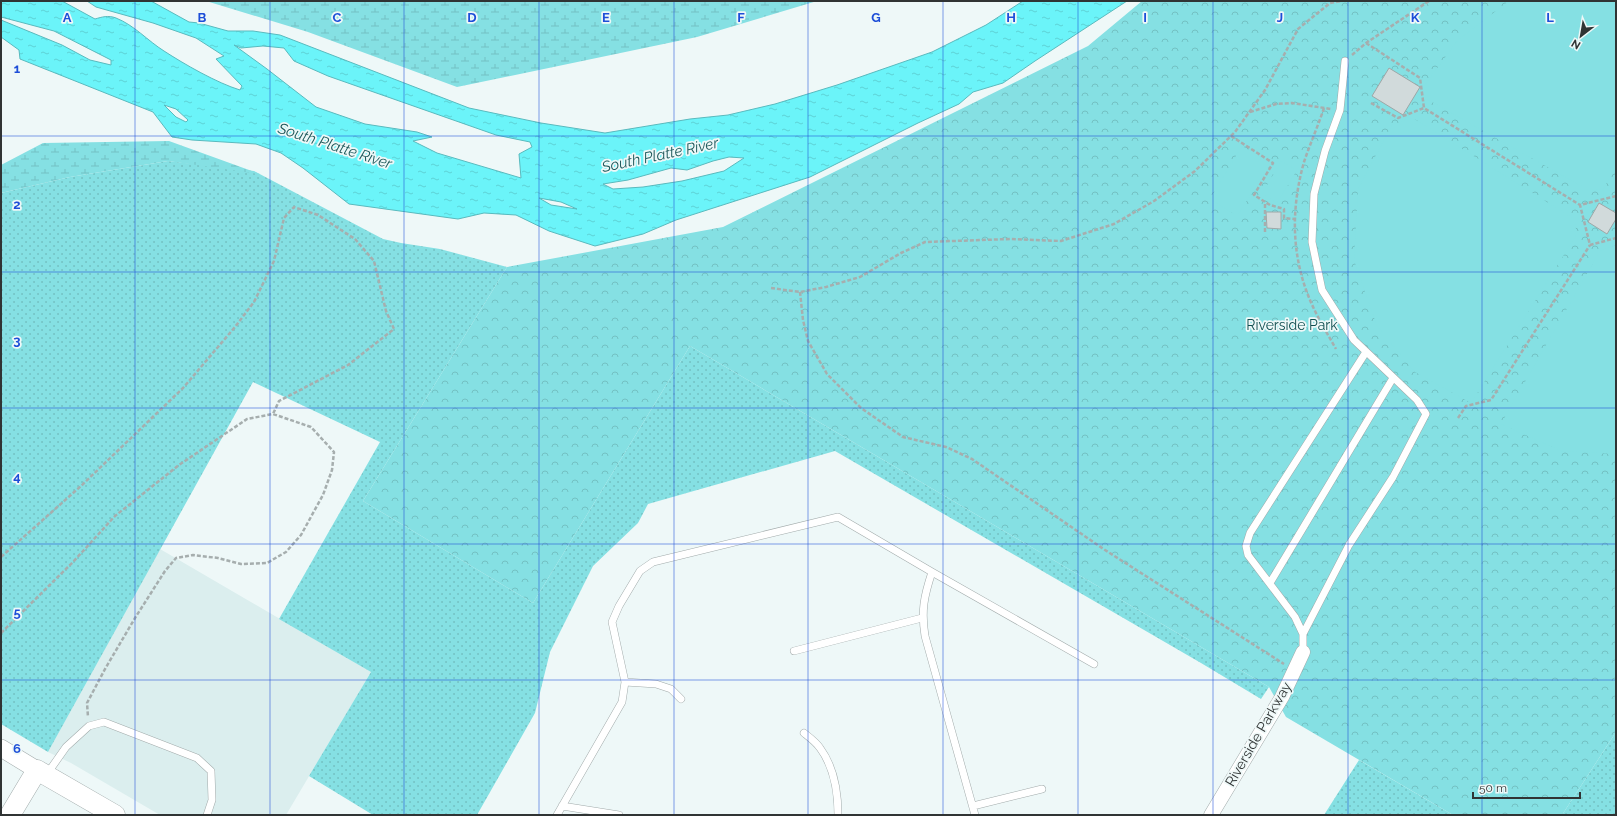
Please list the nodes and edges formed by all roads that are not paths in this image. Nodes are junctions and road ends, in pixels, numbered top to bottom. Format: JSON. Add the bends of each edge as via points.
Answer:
{"nodes":[{"id":1,"x":1345,"y":61,"type":"road end"},
{"id":2,"x":1366,"y":352,"type":"junction"},
{"id":3,"x":1393,"y":378,"type":"junction"},
{"id":4,"x":932,"y":572,"type":"junction"},
{"id":5,"x":1270,"y":583,"type":"junction"},
{"id":6,"x":922,"y":618,"type":"junction"},
{"id":7,"x":1303,"y":634,"type":"junction"},
{"id":8,"x":794,"y":651,"type":"dead end"},
{"id":9,"x":1303,"y":652,"type":"joint"},
{"id":10,"x":1094,"y":664,"type":"dead end"},
{"id":11,"x":624,"y":682,"type":"junction"},
{"id":12,"x":681,"y":699,"type":"dead end"},
{"id":13,"x":804,"y":733,"type":"dead end"},
{"id":14,"x":1,"y":748,"type":"edge"},
{"id":15,"x":42,"y":772,"type":"junction"},
{"id":16,"x":1042,"y":789,"type":"dead end"},
{"id":17,"x":562,"y":806,"type":"junction"},
{"id":18,"x":973,"y":806,"type":"junction"},
{"id":19,"x":10,"y":815,"type":"edge"},
{"id":20,"x":115,"y":815,"type":"edge"},
{"id":21,"x":207,"y":815,"type":"edge"},
{"id":22,"x":557,"y":815,"type":"edge"},
{"id":23,"x":619,"y":815,"type":"edge"},
{"id":24,"x":838,"y":815,"type":"edge"},
{"id":25,"x":975,"y":815,"type":"edge"},
{"id":26,"x":1211,"y":815,"type":"edge"}],
"edges":[{"from":1,"to":2,"type":"lane","via":[[1340,110],[1325,151],[1314,194],[1312,242],[1322,290],[1354,340]]},
{"from":2,"to":3,"type":"lane"},
{"from":2,"to":5,"type":"lane","via":[[1250,533],[1246,546],[1248,555]]},
{"from":3,"to":5,"type":"lane"},
{"from":3,"to":7,"type":"lane","via":[[1417,400],[1426,414],[1393,476],[1349,546]]},
{"from":4,"to":6,"type":"lane","via":[[925,592]]},
{"from":4,"to":10,"type":"lane"},
{"from":4,"to":11,"type":"lane","via":[[838,517],[653,562],[640,571],[612,622]]},
{"from":5,"to":7,"type":"lane","via":[[1295,616]]},
{"from":6,"to":8,"type":"lane"},
{"from":6,"to":18,"type":"lane"},
{"from":7,"to":9,"type":"lane"},
{"from":9,"to":26,"type":"street","name":"Riverside Parkway","via":[[1282,697]]},
{"from":11,"to":12,"type":"lane","via":[[656,684],[671,689]]},
{"from":11,"to":17,"type":"lane","via":[[622,702]]},
{"from":13,"to":24,"type":"lane","via":[[820,747],[830,768],[838,794]]},
{"from":14,"to":15,"type":"street"},
{"from":15,"to":19,"type":"main road"},
{"from":15,"to":20,"type":"main road"},
{"from":15,"to":21,"type":"lane","via":[[89,726],[104,722],[197,758],[211,771],[212,800]]},
{"from":16,"to":18,"type":"lane"},
{"from":17,"to":22,"type":"lane"},
{"from":17,"to":23,"type":"lane"},
{"from":18,"to":25,"type":"lane"}]}
